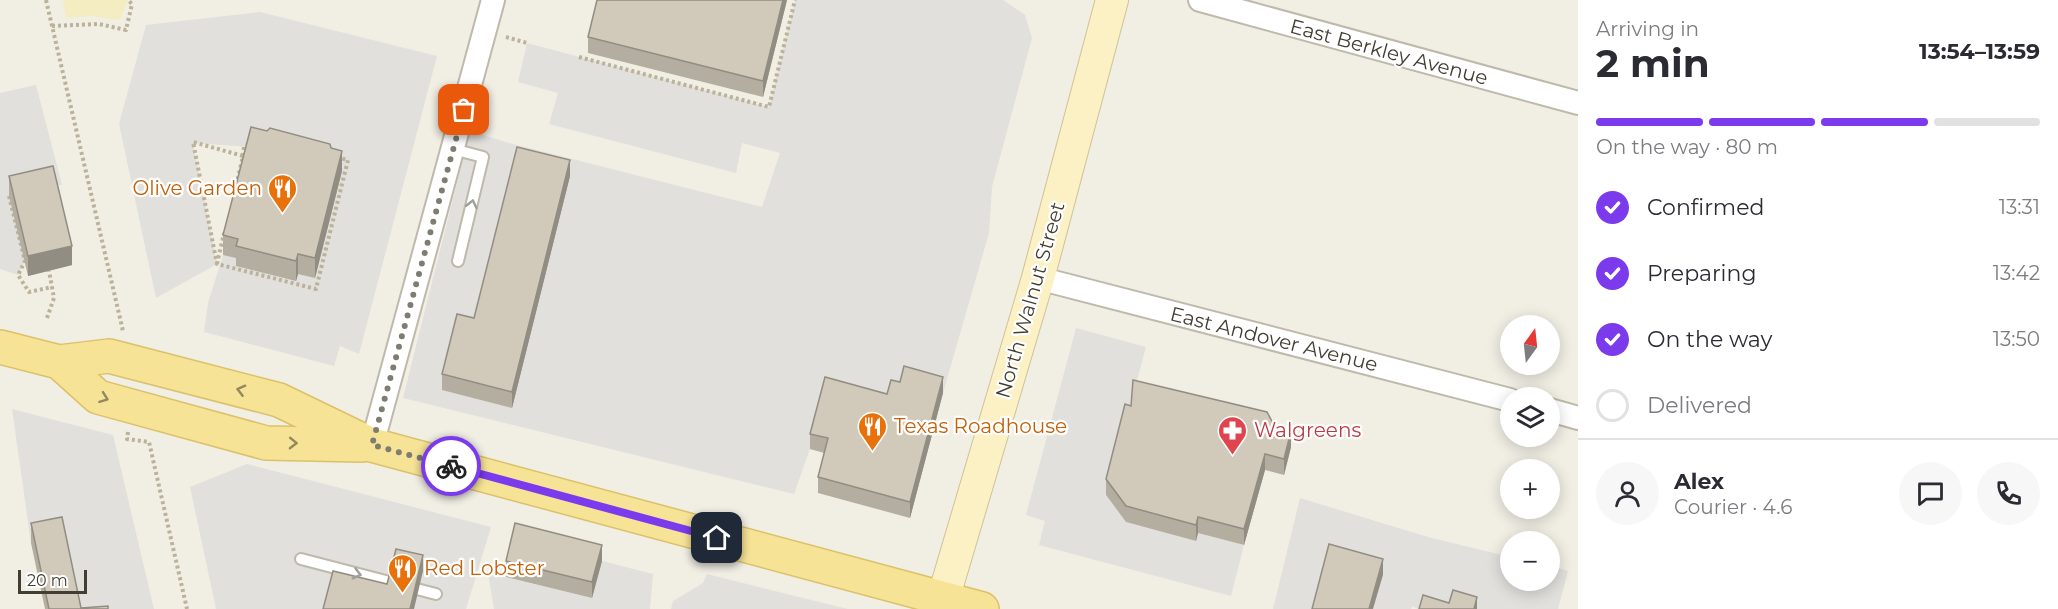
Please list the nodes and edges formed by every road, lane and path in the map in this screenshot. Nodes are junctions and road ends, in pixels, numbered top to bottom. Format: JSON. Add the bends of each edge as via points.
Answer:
{"nodes":[{"id":1,"x":46,"y":0,"type":"edge"},
{"id":2,"x":128,"y":0,"type":"edge"},
{"id":3,"x":493,"y":0,"type":"edge"},
{"id":4,"x":795,"y":0,"type":"edge"},
{"id":5,"x":1113,"y":0,"type":"edge"},
{"id":6,"x":1200,"y":0,"type":"edge"},
{"id":7,"x":52,"y":26,"type":"junction"},
{"id":8,"x":505,"y":37,"type":"dead end"},
{"id":9,"x":528,"y":43,"type":"dead end"},
{"id":10,"x":579,"y":57,"type":"dead end"},
{"id":11,"x":1578,"y":103,"type":"edge"},
{"id":12,"x":253,"y":143,"type":"edge"},
{"id":13,"x":453,"y":149,"type":"junction"},
{"id":14,"x":243,"y":156,"type":"junction"},
{"id":15,"x":337,"y":157,"type":"edge"},
{"id":16,"x":9,"y":196,"type":"edge"},
{"id":17,"x":232,"y":200,"type":"edge"},
{"id":18,"x":225,"y":232,"type":"edge"},
{"id":19,"x":458,"y":261,"type":"dead end"},
{"id":20,"x":217,"y":264,"type":"junction"},
{"id":21,"x":49,"y":271,"type":"edge"},
{"id":22,"x":1038,"y":278,"type":"junction"},
{"id":23,"x":52,"y":287,"type":"junction"},
{"id":24,"x":47,"y":318,"type":"dead end"},
{"id":25,"x":130,"y":333,"type":"dead end"},
{"id":26,"x":0,"y":347,"type":"edge"},
{"id":27,"x":59,"y":363,"type":"junction"},
{"id":28,"x":1500,"y":397,"type":"edge"},
{"id":29,"x":1560,"y":413,"type":"edge"},
{"id":30,"x":1578,"y":418,"type":"edge"},
{"id":31,"x":127,"y":439,"type":"dead end"},
{"id":32,"x":372,"y":445,"type":"junction"},
{"id":33,"x":301,"y":559,"type":"dead end"},
{"id":34,"x":436,"y":594,"type":"dead end"},
{"id":35,"x":941,"y":606,"type":"edge"},
{"id":36,"x":188,"y":609,"type":"edge"},
{"id":37,"x":982,"y":609,"type":"edge"}],
"edges":[{"from":1,"to":7,"type":"path"},
{"from":2,"to":7,"type":"path","via":[[132,4],[126,30],[99,24]]},
{"from":3,"to":13,"type":"street"},
{"from":4,"to":10,"type":"path","via":[[769,107]]},
{"from":5,"to":22,"type":"main road","name":"North Walnut Street"},
{"from":6,"to":11,"type":"street","name":"East Berkley Avenue"},
{"from":7,"to":25,"type":"path","via":[[123,331]]},
{"from":8,"to":9,"type":"path"},
{"from":12,"to":14,"type":"path","via":[[244,146]]},
{"from":19,"to":13,"type":"lane","one_way":true,"via":[[483,157]]},
{"from":13,"to":32,"type":"street"},
{"from":14,"to":17,"type":"path"},
{"from":14,"to":20,"type":"path","via":[[193,142]]},
{"from":15,"to":20,"type":"path","via":[[348,160],[316,288]]},
{"from":16,"to":23,"type":"path","via":[[25,261],[18,275],[29,292]]},
{"from":18,"to":20,"type":"path"},
{"from":21,"to":23,"type":"path"},
{"from":22,"to":28,"type":"street","name":"East Andover Avenue"},
{"from":22,"to":35,"type":"main road","name":"North Walnut Street"},
{"from":23,"to":24,"type":"path","via":[[54,298]]},
{"from":26,"to":27,"type":"main road"},
{"from":32,"to":27,"type":"main road","one_way":true,"via":[[279,400],[109,356]]},
{"from":27,"to":32,"type":"main road","one_way":true,"via":[[98,398],[266,443]]},
{"from":29,"to":30,"type":"street"},
{"from":31,"to":36,"type":"path","via":[[149,442]]},
{"from":32,"to":35,"type":"main road"},
{"from":33,"to":34,"type":"lane","one_way":true},
{"from":35,"to":37,"type":"main road"}]}
